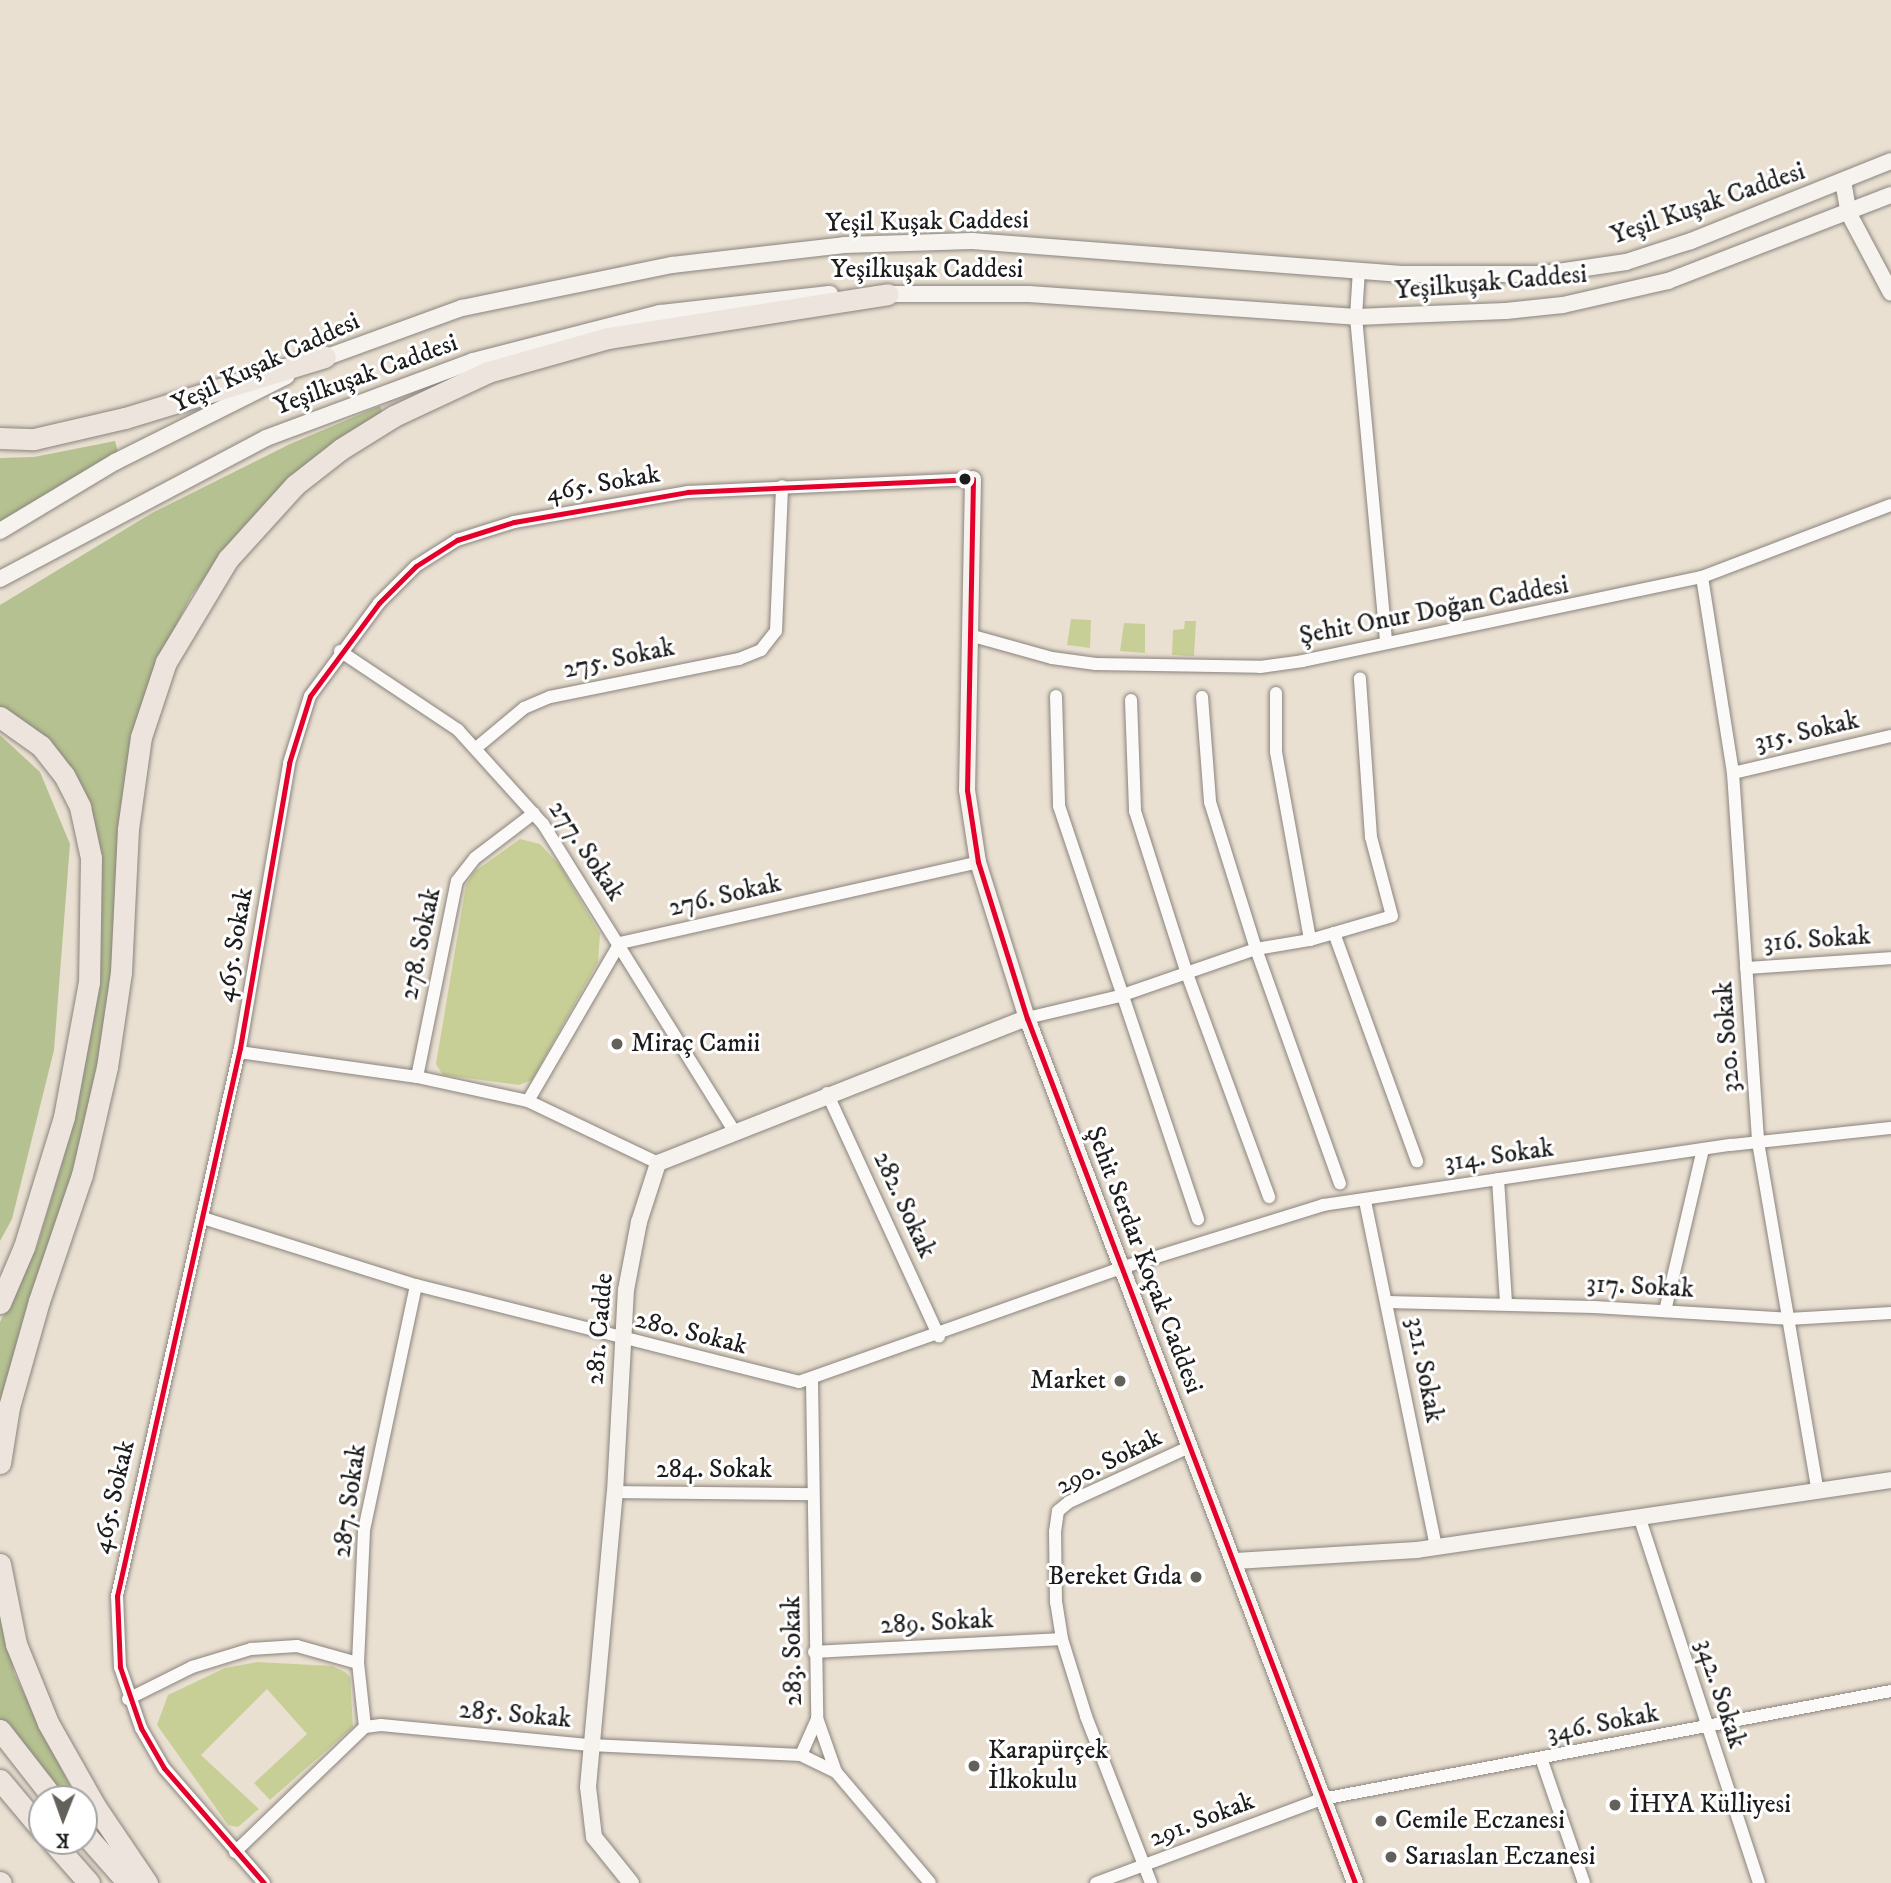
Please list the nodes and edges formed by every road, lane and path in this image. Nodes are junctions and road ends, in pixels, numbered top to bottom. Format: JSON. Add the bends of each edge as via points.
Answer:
{"nodes":[{"id":1,"x":1891,"y":161,"type":"edge"},
{"id":2,"x":1843,"y":181,"type":"junction"},
{"id":3,"x":1891,"y":195,"type":"edge"},
{"id":4,"x":1849,"y":214,"type":"junction"},
{"id":5,"x":1359,"y":270,"type":"junction"},
{"id":6,"x":1891,"y":293,"type":"edge"},
{"id":7,"x":888,"y":294,"type":"junction"},
{"id":8,"x":1356,"y":317,"type":"junction"},
{"id":9,"x":326,"y":357,"type":"junction"},
{"id":10,"x":0,"y":439,"type":"edge"},
{"id":11,"x":973,"y":479,"type":"joint"},
{"id":12,"x":782,"y":486,"type":"junction"},
{"id":13,"x":1891,"y":506,"type":"edge"},
{"id":14,"x":0,"y":531,"type":"edge"},
{"id":15,"x":1702,"y":577,"type":"junction"},
{"id":16,"x":0,"y":579,"type":"edge"},
{"id":17,"x":973,"y":636,"type":"junction"},
{"id":18,"x":1386,"y":641,"type":"junction"},
{"id":19,"x":340,"y":651,"type":"junction"},
{"id":20,"x":1360,"y":678,"type":"dead end"},
{"id":21,"x":1276,"y":692,"type":"dead end"},
{"id":22,"x":1056,"y":696,"type":"dead end"},
{"id":23,"x":1202,"y":697,"type":"dead end"},
{"id":24,"x":1131,"y":700,"type":"dead end"},
{"id":25,"x":0,"y":717,"type":"edge"},
{"id":26,"x":1891,"y":736,"type":"edge"},
{"id":27,"x":477,"y":748,"type":"junction"},
{"id":28,"x":1733,"y":773,"type":"junction"},
{"id":29,"x":534,"y":813,"type":"junction"},
{"id":30,"x":978,"y":862,"type":"junction"},
{"id":31,"x":1334,"y":933,"type":"junction"},
{"id":32,"x":1310,"y":940,"type":"junction"},
{"id":33,"x":620,"y":943,"type":"junction"},
{"id":34,"x":1256,"y":949,"type":"junction"},
{"id":35,"x":1891,"y":958,"type":"edge"},
{"id":36,"x":1746,"y":968,"type":"junction"},
{"id":37,"x":1186,"y":971,"type":"junction"},
{"id":38,"x":1120,"y":996,"type":"junction"},
{"id":39,"x":1027,"y":1018,"type":"junction"},
{"id":40,"x":239,"y":1052,"type":"junction"},
{"id":41,"x":418,"y":1077,"type":"junction"},
{"id":42,"x":827,"y":1093,"type":"junction"},
{"id":43,"x":528,"y":1101,"type":"junction"},
{"id":44,"x":1891,"y":1128,"type":"edge"},
{"id":45,"x":734,"y":1131,"type":"junction"},
{"id":46,"x":1758,"y":1142,"type":"junction"},
{"id":47,"x":1703,"y":1149,"type":"junction"},
{"id":48,"x":1417,"y":1161,"type":"dead end"},
{"id":49,"x":659,"y":1163,"type":"junction"},
{"id":50,"x":1498,"y":1179,"type":"junction"},
{"id":51,"x":1339,"y":1184,"type":"dead end"},
{"id":52,"x":1269,"y":1197,"type":"dead end"},
{"id":53,"x":1365,"y":1201,"type":"junction"},
{"id":54,"x":203,"y":1218,"type":"junction"},
{"id":55,"x":1199,"y":1219,"type":"dead end"},
{"id":56,"x":1121,"y":1268,"type":"junction"},
{"id":57,"x":416,"y":1285,"type":"junction"},
{"id":58,"x":1387,"y":1301,"type":"junction"},
{"id":59,"x":0,"y":1303,"type":"edge"},
{"id":60,"x":1506,"y":1304,"type":"junction"},
{"id":61,"x":1665,"y":1311,"type":"junction"},
{"id":62,"x":1891,"y":1313,"type":"edge"},
{"id":63,"x":1788,"y":1319,"type":"junction"},
{"id":64,"x":939,"y":1336,"type":"junction"},
{"id":65,"x":621,"y":1339,"type":"junction"},
{"id":66,"x":812,"y":1381,"type":"junction"},
{"id":67,"x":1189,"y":1447,"type":"junction"},
{"id":68,"x":0,"y":1463,"type":"edge"},
{"id":69,"x":1891,"y":1480,"type":"edge"},
{"id":70,"x":615,"y":1492,"type":"junction"},
{"id":71,"x":1818,"y":1492,"type":"junction"},
{"id":72,"x":813,"y":1494,"type":"junction"},
{"id":73,"x":1640,"y":1519,"type":"junction"},
{"id":74,"x":1436,"y":1548,"type":"junction"},
{"id":75,"x":1235,"y":1561,"type":"junction"},
{"id":76,"x":0,"y":1564,"type":"edge"},
{"id":77,"x":1062,"y":1639,"type":"junction"},
{"id":78,"x":814,"y":1653,"type":"junction"},
{"id":79,"x":358,"y":1663,"type":"junction"},
{"id":80,"x":1891,"y":1691,"type":"edge"},
{"id":81,"x":128,"y":1699,"type":"junction"},
{"id":82,"x":817,"y":1718,"type":"junction"},
{"id":83,"x":365,"y":1727,"type":"junction"},
{"id":84,"x":1706,"y":1728,"type":"junction"},
{"id":85,"x":0,"y":1730,"type":"edge"},
{"id":86,"x":590,"y":1745,"type":"junction"},
{"id":87,"x":801,"y":1755,"type":"junction"},
{"id":88,"x":1541,"y":1758,"type":"junction"},
{"id":89,"x":836,"y":1772,"type":"junction"},
{"id":90,"x":0,"y":1780,"type":"edge"},
{"id":91,"x":43,"y":1785,"type":"edge"},
{"id":92,"x":1322,"y":1799,"type":"junction"},
{"id":93,"x":28,"y":1813,"type":"edge"},
{"id":94,"x":98,"y":1849,"type":"edge"},
{"id":95,"x":236,"y":1852,"type":"junction"},
{"id":96,"x":64,"y":1855,"type":"edge"},
{"id":97,"x":1146,"y":1866,"type":"junction"},
{"id":98,"x":89,"y":1883,"type":"edge"},
{"id":99,"x":128,"y":1883,"type":"edge"},
{"id":100,"x":147,"y":1883,"type":"edge"},
{"id":101,"x":264,"y":1883,"type":"edge"},
{"id":102,"x":631,"y":1883,"type":"edge"},
{"id":103,"x":930,"y":1883,"type":"edge"},
{"id":104,"x":1096,"y":1883,"type":"edge"},
{"id":105,"x":1151,"y":1883,"type":"edge"},
{"id":106,"x":1355,"y":1883,"type":"edge"},
{"id":107,"x":1584,"y":1883,"type":"edge"},
{"id":108,"x":1759,"y":1883,"type":"edge"}],
"edges":[{"from":1,"to":2,"type":"main road","name":"Yeşil Kuşak Caddesi"},
{"from":2,"to":4,"type":"main road"},
{"from":2,"to":5,"type":"main road","name":"Yeşil Kuşak Caddesi","via":[[1691,241],[1596,267],[1509,277]]},
{"from":3,"to":4,"type":"main road","name":"Yeşilkuşak Caddesi"},
{"from":4,"to":6,"type":"main road"},
{"from":4,"to":8,"type":"main road","name":"Yeşilkuşak Caddesi","via":[[1678,278],[1614,296],[1506,311]]},
{"from":5,"to":8,"type":"street"},
{"from":5,"to":9,"type":"main road","name":"Yeşil Kuşak Caddesi","via":[[972,241],[803,248],[672,265],[462,308]]},
{"from":7,"to":8,"type":"main road","name":"Yeşilkuşak Caddesi","via":[[1077,297]]},
{"from":7,"to":16,"type":"main road","name":"Yeşilkuşak Caddesi","via":[[791,297],[660,313],[473,361],[266,439]]},
{"from":7,"to":68,"type":"highway","via":[[607,338],[488,372],[394,416],[341,449],[295,485],[228,559],[166,662],[141,737],[128,829],[121,972],[107,1067],[82,1175],[9,1407]]},
{"from":8,"to":18,"type":"street"},
{"from":9,"to":10,"type":"highway","via":[[125,418],[34,439]]},
{"from":9,"to":14,"type":"main road","name":"Yeşil Kuşak Caddesi","via":[[115,462]]},
{"from":11,"to":12,"type":"street","name":"465. Sokak"},
{"from":11,"to":17,"type":"main road","name":"Şehit Serdar Koçak Caddesi"},
{"from":12,"to":19,"type":"street","name":"465. Sokak","via":[[688,492],[514,522],[457,540],[416,566]]},
{"from":12,"to":27,"type":"street","name":"275. Sokak","via":[[776,631],[753,656],[533,703]]},
{"from":13,"to":15,"type":"street","name":"Şehit Onur Doğan Caddesi"},
{"from":15,"to":18,"type":"street","name":"Şehit Onur Doğan Caddesi"},
{"from":15,"to":28,"type":"street","name":"320. Sokak"},
{"from":17,"to":18,"type":"street","name":"Şehit Onur Doğan Caddesi","via":[[1072,662],[1219,667],[1303,661]]},
{"from":17,"to":30,"type":"main road","name":"Şehit Serdar Koçak Caddesi","via":[[967,790]]},
{"from":19,"to":27,"type":"street","name":"277. Sokak","via":[[430,710]]},
{"from":19,"to":40,"type":"street","name":"465. Sokak","via":[[310,696],[289,762]]},
{"from":20,"to":31,"type":"street","via":[[1371,837],[1392,916]]},
{"from":21,"to":32,"type":"street","via":[[1276,752]]},
{"from":22,"to":38,"type":"street","via":[[1059,806]]},
{"from":23,"to":34,"type":"street","via":[[1210,802]]},
{"from":24,"to":37,"type":"street","via":[[1135,811]]},
{"from":25,"to":59,"type":"highway","via":[[41,746],[64,775],[80,807],[91,858],[89,982],[64,1118],[24,1247]]},
{"from":26,"to":28,"type":"street","name":"315. Sokak"},
{"from":27,"to":29,"type":"street","name":"277. Sokak"},
{"from":28,"to":36,"type":"street","name":"320. Sokak"},
{"from":29,"to":33,"type":"street","name":"277. Sokak"},
{"from":29,"to":41,"type":"street","name":"278. Sokak","via":[[475,858],[457,881]]},
{"from":30,"to":33,"type":"street","name":"276. Sokak"},
{"from":30,"to":39,"type":"main road","name":"Şehit Serdar Koçak Caddesi"},
{"from":31,"to":32,"type":"street"},
{"from":31,"to":48,"type":"street"},
{"from":32,"to":34,"type":"street"},
{"from":33,"to":43,"type":"street"},
{"from":33,"to":45,"type":"street","name":"277. Sokak"},
{"from":34,"to":37,"type":"street"},
{"from":34,"to":51,"type":"street"},
{"from":35,"to":36,"type":"street","name":"316. Sokak"},
{"from":36,"to":46,"type":"street","name":"320. Sokak"},
{"from":37,"to":38,"type":"street"},
{"from":37,"to":52,"type":"street"},
{"from":38,"to":39,"type":"street"},
{"from":38,"to":55,"type":"street"},
{"from":39,"to":42,"type":"main road"},
{"from":39,"to":56,"type":"main road","name":"Şehit Serdar Koçak Caddesi"},
{"from":40,"to":41,"type":"street"},
{"from":40,"to":54,"type":"street","name":"465. Sokak"},
{"from":41,"to":43,"type":"street"},
{"from":42,"to":45,"type":"main road"},
{"from":42,"to":64,"type":"street","name":"282. Sokak"},
{"from":43,"to":49,"type":"street"},
{"from":44,"to":46,"type":"street","name":"314. Sokak"},
{"from":45,"to":49,"type":"main road"},
{"from":46,"to":47,"type":"street","name":"314. Sokak"},
{"from":46,"to":63,"type":"street","name":"320. Sokak"},
{"from":47,"to":50,"type":"street","name":"314. Sokak"},
{"from":47,"to":61,"type":"street"},
{"from":49,"to":65,"type":"main road","name":"281. Cadde","via":[[631,1257]]},
{"from":50,"to":53,"type":"street","name":"314. Sokak"},
{"from":50,"to":60,"type":"street"},
{"from":53,"to":56,"type":"street","name":"314. Sokak","via":[[1323,1205]]},
{"from":53,"to":58,"type":"street","name":"321. Sokak"},
{"from":54,"to":57,"type":"street","name":"280. Sokak"},
{"from":54,"to":81,"type":"street","name":"465. Sokak","via":[[119,1581],[117,1640]]},
{"from":56,"to":64,"type":"street","name":"280. Sokak"},
{"from":56,"to":67,"type":"main road","name":"Şehit Serdar Koçak Caddesi"},
{"from":57,"to":65,"type":"street","name":"280. Sokak"},
{"from":57,"to":79,"type":"street","name":"287. Sokak","via":[[366,1515]]},
{"from":58,"to":60,"type":"street","name":"317. Sokak"},
{"from":58,"to":74,"type":"street","name":"321. Sokak"},
{"from":60,"to":61,"type":"street","name":"317. Sokak"},
{"from":61,"to":63,"type":"street","name":"317. Sokak"},
{"from":62,"to":63,"type":"street","name":"317. Sokak"},
{"from":63,"to":71,"type":"street","name":"320. Sokak"},
{"from":64,"to":66,"type":"street","name":"280. Sokak"},
{"from":65,"to":66,"type":"street","name":"280. Sokak","via":[[782,1380]]},
{"from":65,"to":70,"type":"main road","name":"281. Cadde"},
{"from":66,"to":72,"type":"street","name":"283. Sokak"},
{"from":67,"to":75,"type":"main road","name":"Şehit Serdar Koçak Caddesi"},
{"from":67,"to":77,"type":"street","name":"290. Sokak","via":[[1058,1511],[1056,1603]]},
{"from":69,"to":71,"type":"main road"},
{"from":70,"to":72,"type":"street","name":"284. Sokak"},
{"from":70,"to":86,"type":"main road","name":"281. Cadde"},
{"from":71,"to":73,"type":"main road"},
{"from":72,"to":78,"type":"street","name":"283. Sokak"},
{"from":73,"to":74,"type":"main road"},
{"from":73,"to":84,"type":"street","name":"342. Sokak"},
{"from":74,"to":75,"type":"main road"},
{"from":75,"to":92,"type":"main road","name":"Şehit Serdar Koçak Caddesi"},
{"from":76,"to":100,"type":"highway","via":[[16,1644],[48,1723],[94,1806]]},
{"from":77,"to":78,"type":"street","name":"289. Sokak"},
{"from":77,"to":97,"type":"street","name":"290. Sokak","via":[[1086,1716]]},
{"from":78,"to":82,"type":"street","name":"283. Sokak"},
{"from":79,"to":81,"type":"street","via":[[297,1646],[251,1649],[192,1667]]},
{"from":79,"to":83,"type":"street","name":"287. Sokak"},
{"from":80,"to":84,"type":"street","name":"346. Sokak"},
{"from":81,"to":95,"type":"street","name":"465. Sokak","via":[[164,1768]]},
{"from":82,"to":87,"type":"street"},
{"from":82,"to":89,"type":"street","name":"283. Sokak"},
{"from":83,"to":86,"type":"street","name":"285. Sokak"},
{"from":83,"to":95,"type":"street"},
{"from":84,"to":88,"type":"street","name":"346. Sokak"},
{"from":84,"to":108,"type":"street","name":"342. Sokak"},
{"from":85,"to":91,"type":"highway"},
{"from":86,"to":87,"type":"street","name":"285. Sokak"},
{"from":86,"to":102,"type":"main road","name":"281. Cadde","via":[[589,1822],[601,1851]]},
{"from":87,"to":89,"type":"street","name":"285. Sokak"},
{"from":88,"to":92,"type":"street","name":"346. Sokak"},
{"from":88,"to":107,"type":"street"},
{"from":89,"to":103,"type":"street","name":"283. Sokak"},
{"from":90,"to":93,"type":"highway"},
{"from":92,"to":97,"type":"street","name":"291. Sokak"},
{"from":92,"to":106,"type":"main road","name":"Şehit Serdar Koçak Caddesi"},
{"from":94,"to":99,"type":"highway"},
{"from":95,"to":101,"type":"street","name":"465. Sokak"},
{"from":96,"to":98,"type":"highway"},
{"from":97,"to":104,"type":"street","name":"291. Sokak"},
{"from":97,"to":105,"type":"street","name":"290. Sokak"}]}
